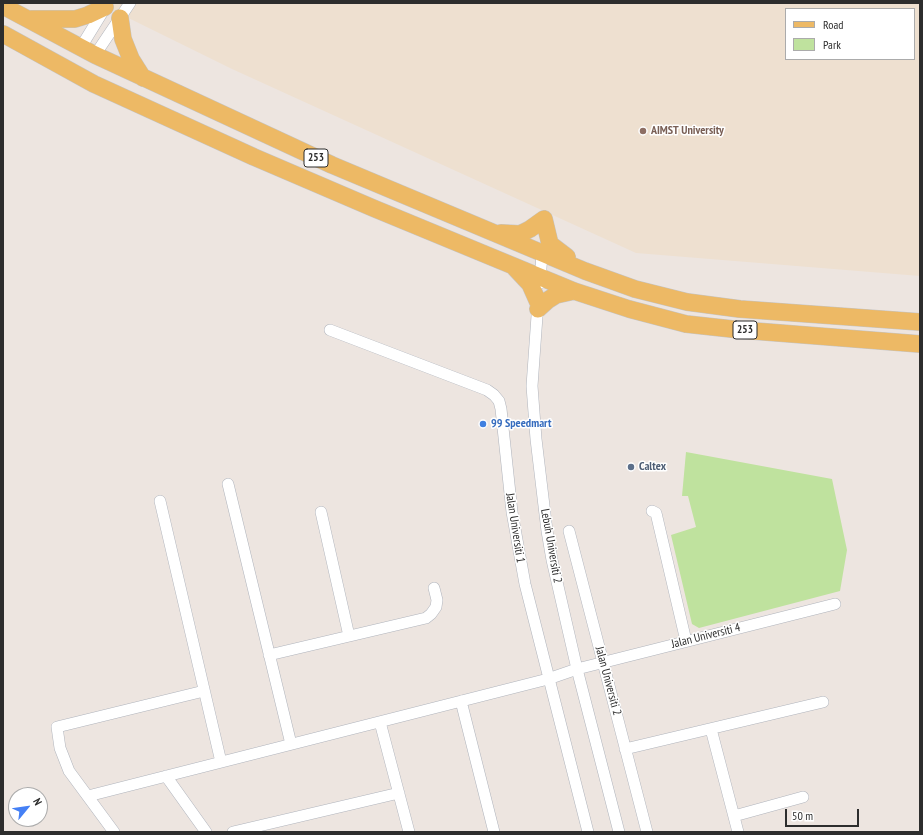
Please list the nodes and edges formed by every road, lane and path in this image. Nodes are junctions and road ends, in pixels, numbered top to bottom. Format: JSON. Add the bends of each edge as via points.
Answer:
{"nodes":[{"id":1,"x":130,"y":3,"type":"edge"},
{"id":2,"x":107,"y":5,"type":"edge"},
{"id":3,"x":3,"y":6,"type":"edge"},
{"id":4,"x":120,"y":18,"type":"junction"},
{"id":5,"x":26,"y":19,"type":"junction"},
{"id":6,"x":3,"y":34,"type":"edge"},
{"id":7,"x":87,"y":53,"type":"junction"},
{"id":8,"x":56,"y":63,"type":"junction"},
{"id":9,"x":143,"y":78,"type":"junction"},
{"id":10,"x":94,"y":84,"type":"junction"},
{"id":11,"x":492,"y":232,"type":"junction"},
{"id":12,"x":542,"y":253,"type":"junction"},
{"id":13,"x":513,"y":265,"type":"junction"},
{"id":14,"x":585,"y":271,"type":"junction"},
{"id":15,"x":540,"y":277,"type":"junction"},
{"id":16,"x":574,"y":290,"type":"junction"},
{"id":17,"x":538,"y":306,"type":"junction"},
{"id":18,"x":920,"y":322,"type":"edge"},
{"id":19,"x":330,"y":330,"type":"dead end"},
{"id":20,"x":920,"y":344,"type":"edge"},
{"id":21,"x":228,"y":484,"type":"dead end"},
{"id":22,"x":160,"y":501,"type":"dead end"},
{"id":23,"x":652,"y":511,"type":"dead end"},
{"id":24,"x":321,"y":512,"type":"dead end"},
{"id":25,"x":569,"y":531,"type":"dead end"},
{"id":26,"x":434,"y":588,"type":"dead end"},
{"id":27,"x":835,"y":604,"type":"dead end"},
{"id":28,"x":349,"y":636,"type":"junction"},
{"id":29,"x":686,"y":641,"type":"junction"},
{"id":30,"x":269,"y":655,"type":"junction"},
{"id":31,"x":603,"y":662,"type":"junction"},
{"id":32,"x":577,"y":669,"type":"junction"},
{"id":33,"x":548,"y":679,"type":"junction"},
{"id":34,"x":204,"y":691,"type":"junction"},
{"id":35,"x":461,"y":701,"type":"junction"},
{"id":36,"x":824,"y":702,"type":"dead end"},
{"id":37,"x":380,"y":722,"type":"junction"},
{"id":38,"x":711,"y":729,"type":"junction"},
{"id":39,"x":291,"y":744,"type":"junction"},
{"id":40,"x":625,"y":749,"type":"junction"},
{"id":41,"x":221,"y":762,"type":"junction"},
{"id":42,"x":166,"y":776,"type":"junction"},
{"id":43,"x":399,"y":792,"type":"junction"},
{"id":44,"x":88,"y":796,"type":"junction"},
{"id":45,"x":803,"y":797,"type":"dead end"},
{"id":46,"x":734,"y":816,"type":"junction"},
{"id":47,"x":114,"y":832,"type":"edge"},
{"id":48,"x":206,"y":832,"type":"edge"},
{"id":49,"x":233,"y":832,"type":"edge"},
{"id":50,"x":409,"y":832,"type":"edge"},
{"id":51,"x":494,"y":832,"type":"edge"},
{"id":52,"x":588,"y":832,"type":"edge"},
{"id":53,"x":619,"y":832,"type":"edge"},
{"id":54,"x":647,"y":832,"type":"edge"},
{"id":55,"x":738,"y":832,"type":"edge"}],
"edges":[{"from":1,"to":4,"type":"street"},
{"from":2,"to":5,"type":"main road","via":[[88,16],[75,19]]},
{"from":2,"to":7,"type":"street"},
{"from":3,"to":5,"type":"main road","number":"253"},
{"from":4,"to":7,"type":"street"},
{"from":4,"to":9,"type":"main road","via":[[123,39],[131,59]]},
{"from":5,"to":7,"type":"main road","number":"253"},
{"from":6,"to":8,"type":"main road","number":"253"},
{"from":7,"to":8,"type":"main road"},
{"from":7,"to":9,"type":"main road","number":"253"},
{"from":7,"to":10,"type":"main road"},
{"from":8,"to":10,"type":"main road","number":"253"},
{"from":9,"to":11,"type":"main road","number":"253","via":[[332,165]]},
{"from":10,"to":13,"type":"main road","number":"253","via":[[275,166]]},
{"from":11,"to":12,"type":"main road","number":"253"},
{"from":11,"to":14,"type":"main road","via":[[520,234],[544,218],[550,244]]},
{"from":12,"to":14,"type":"main road","number":"253"},
{"from":12,"to":15,"type":"street","name":"Lebuh Universiti 2"},
{"from":13,"to":15,"type":"main road","number":"253"},
{"from":13,"to":17,"type":"main road","via":[[530,284]]},
{"from":14,"to":18,"type":"main road","number":"253","via":[[635,289],[687,302],[740,309]]},
{"from":15,"to":16,"type":"main road","number":"253"},
{"from":15,"to":17,"type":"street","name":"Lebuh Universiti 2"},
{"from":16,"to":17,"type":"main road","via":[[556,295]]},
{"from":16,"to":20,"type":"main road","number":"253","via":[[686,324]]},
{"from":17,"to":32,"type":"street","name":"Lebuh Universiti 2","via":[[532,386],[540,484],[552,560]]},
{"from":19,"to":33,"type":"street","name":"Jalan Universiti 1","via":[[487,390],[499,401],[516,540]]},
{"from":21,"to":30,"type":"street"},
{"from":22,"to":34,"type":"street"},
{"from":23,"to":29,"type":"street","via":[[656,513]]},
{"from":24,"to":28,"type":"street"},
{"from":25,"to":31,"type":"street","name":"Jalan Universiti 2"},
{"from":26,"to":28,"type":"street","via":[[436,607],[426,618]]},
{"from":27,"to":29,"type":"street","name":"Jalan Universiti 4"},
{"from":28,"to":30,"type":"street"},
{"from":29,"to":31,"type":"street","name":"Jalan Universiti 4"},
{"from":30,"to":39,"type":"street"},
{"from":31,"to":32,"type":"street","name":"Jalan Universiti 4"},
{"from":31,"to":40,"type":"street","name":"Jalan Universiti 2"},
{"from":32,"to":33,"type":"street","name":"Jalan Universiti 4"},
{"from":32,"to":53,"type":"street","name":"Lebuh Universiti 2"},
{"from":33,"to":35,"type":"street","name":"Jalan Universiti 4"},
{"from":33,"to":52,"type":"street","name":"Jalan Universiti 1"},
{"from":34,"to":41,"type":"street"},
{"from":34,"to":44,"type":"street","via":[[57,727],[64,762],[74,780]]},
{"from":35,"to":37,"type":"street","name":"Jalan Universiti 4"},
{"from":35,"to":51,"type":"street"},
{"from":36,"to":38,"type":"street"},
{"from":37,"to":39,"type":"street","name":"Jalan Universiti 4"},
{"from":37,"to":43,"type":"street"},
{"from":38,"to":40,"type":"street"},
{"from":38,"to":46,"type":"street"},
{"from":39,"to":41,"type":"street","name":"Jalan Universiti 4"},
{"from":40,"to":54,"type":"street","name":"Jalan Universiti 2"},
{"from":41,"to":42,"type":"street","name":"Jalan Universiti 4"},
{"from":42,"to":44,"type":"street","name":"Jalan Universiti 4"},
{"from":42,"to":48,"type":"street"},
{"from":43,"to":49,"type":"street"},
{"from":43,"to":50,"type":"street"},
{"from":44,"to":47,"type":"street"},
{"from":45,"to":46,"type":"street"},
{"from":46,"to":55,"type":"street"}]}
